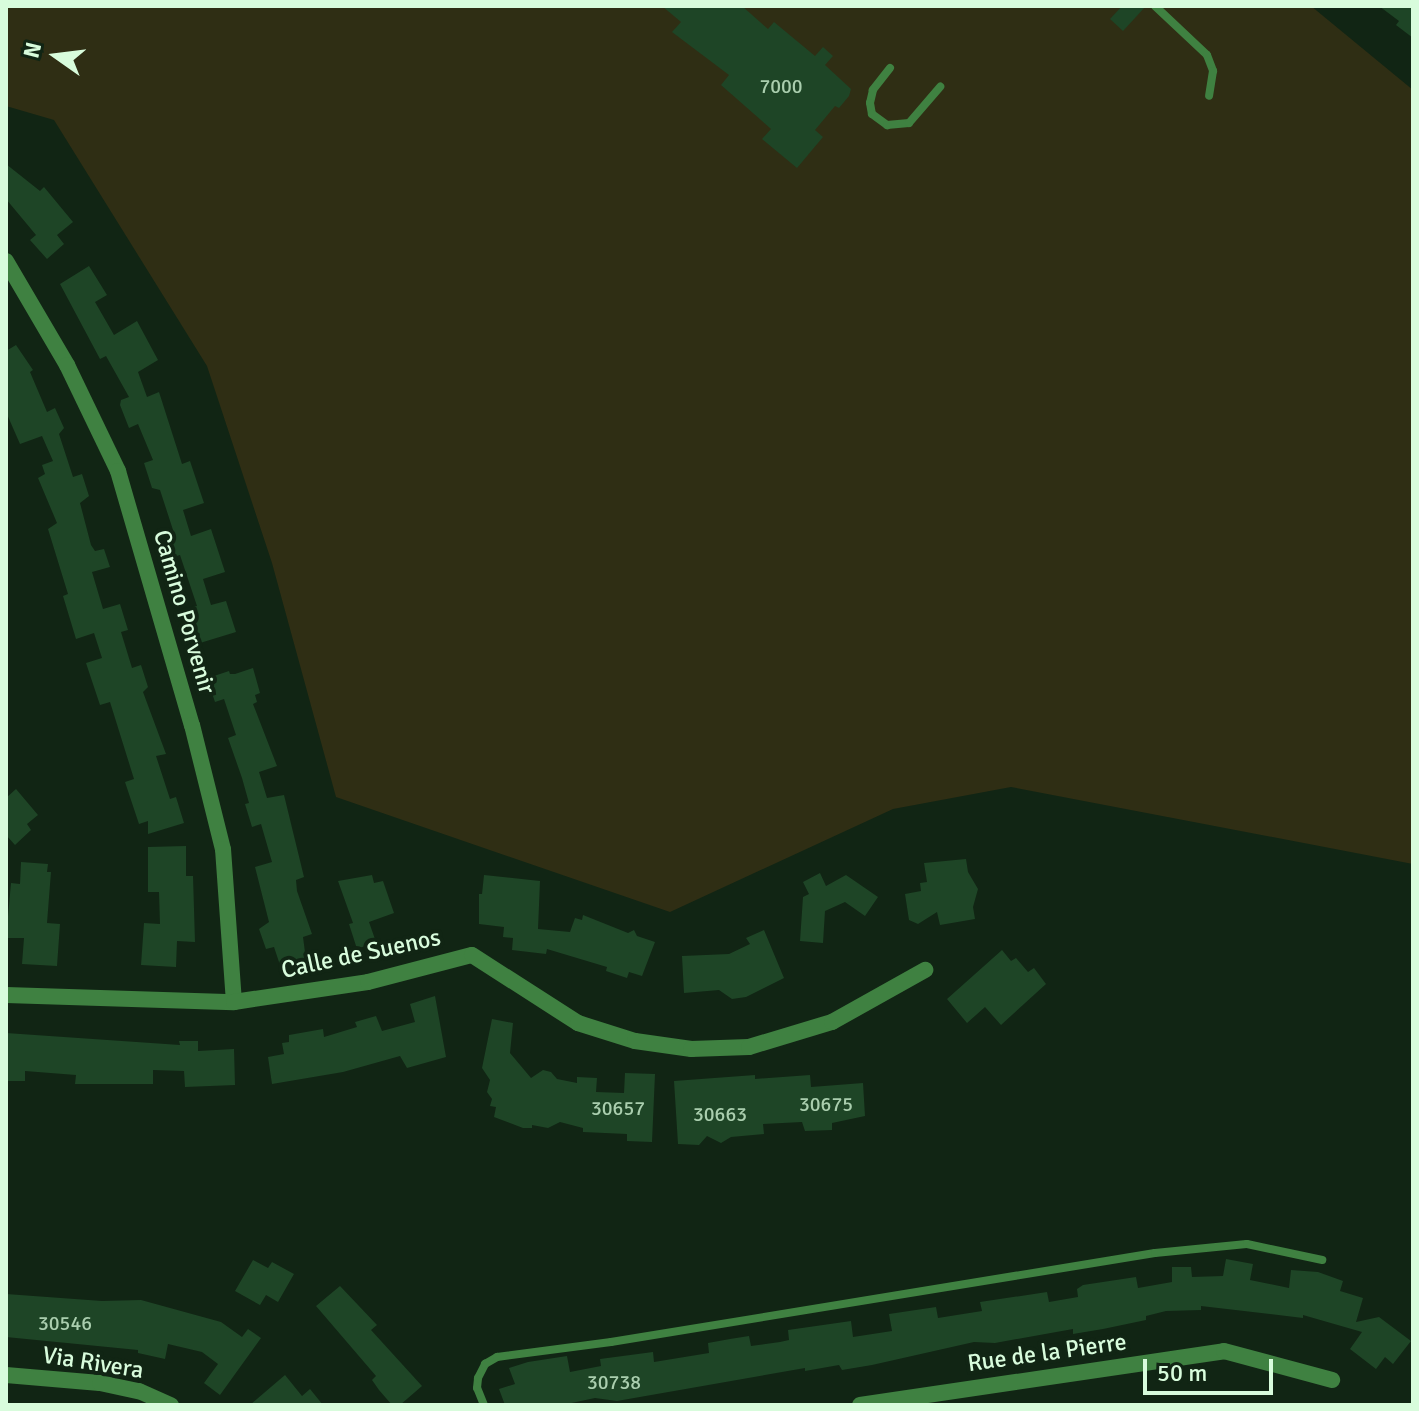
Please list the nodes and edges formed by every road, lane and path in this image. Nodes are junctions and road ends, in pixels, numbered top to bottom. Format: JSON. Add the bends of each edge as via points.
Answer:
{"nodes":[{"id":1,"x":1155,"y":6,"type":"edge"},
{"id":2,"x":890,"y":68,"type":"dead end"},
{"id":3,"x":940,"y":87,"type":"dead end"},
{"id":4,"x":1209,"y":96,"type":"dead end"},
{"id":5,"x":6,"y":261,"type":"edge"},
{"id":6,"x":925,"y":970,"type":"dead end"},
{"id":7,"x":6,"y":995,"type":"edge"},
{"id":8,"x":234,"y":1002,"type":"junction"},
{"id":9,"x":1322,"y":1260,"type":"dead end"},
{"id":10,"x":6,"y":1375,"type":"edge"},
{"id":11,"x":1332,"y":1380,"type":"dead end"},
{"id":12,"x":171,"y":1405,"type":"edge"},
{"id":13,"x":484,"y":1405,"type":"edge"},
{"id":14,"x":860,"y":1405,"type":"edge"}],
"edges":[{"from":1,"to":4,"type":"lane","via":[[1207,55],[1213,71]]},
{"from":2,"to":3,"type":"lane","via":[[870,103],[872,114],[887,125],[909,123]]},
{"from":5,"to":8,"type":"street","name":"Camino Porvenir","via":[[67,365],[118,471],[223,849]]},
{"from":6,"to":8,"type":"street","name":"Calle de Suenos","via":[[832,1022],[749,1047],[691,1049],[635,1041],[578,1023],[472,955],[368,982]]},
{"from":7,"to":8,"type":"street","name":"Calle de Suenos"},
{"from":9,"to":13,"type":"lane","via":[[1247,1244],[1155,1253],[497,1357],[485,1364],[478,1378]]},
{"from":10,"to":12,"type":"street","name":"Via Rivera","via":[[100,1383]]},
{"from":11,"to":14,"type":"street","name":"Rue de la Pierre","via":[[1224,1351]]}]}
